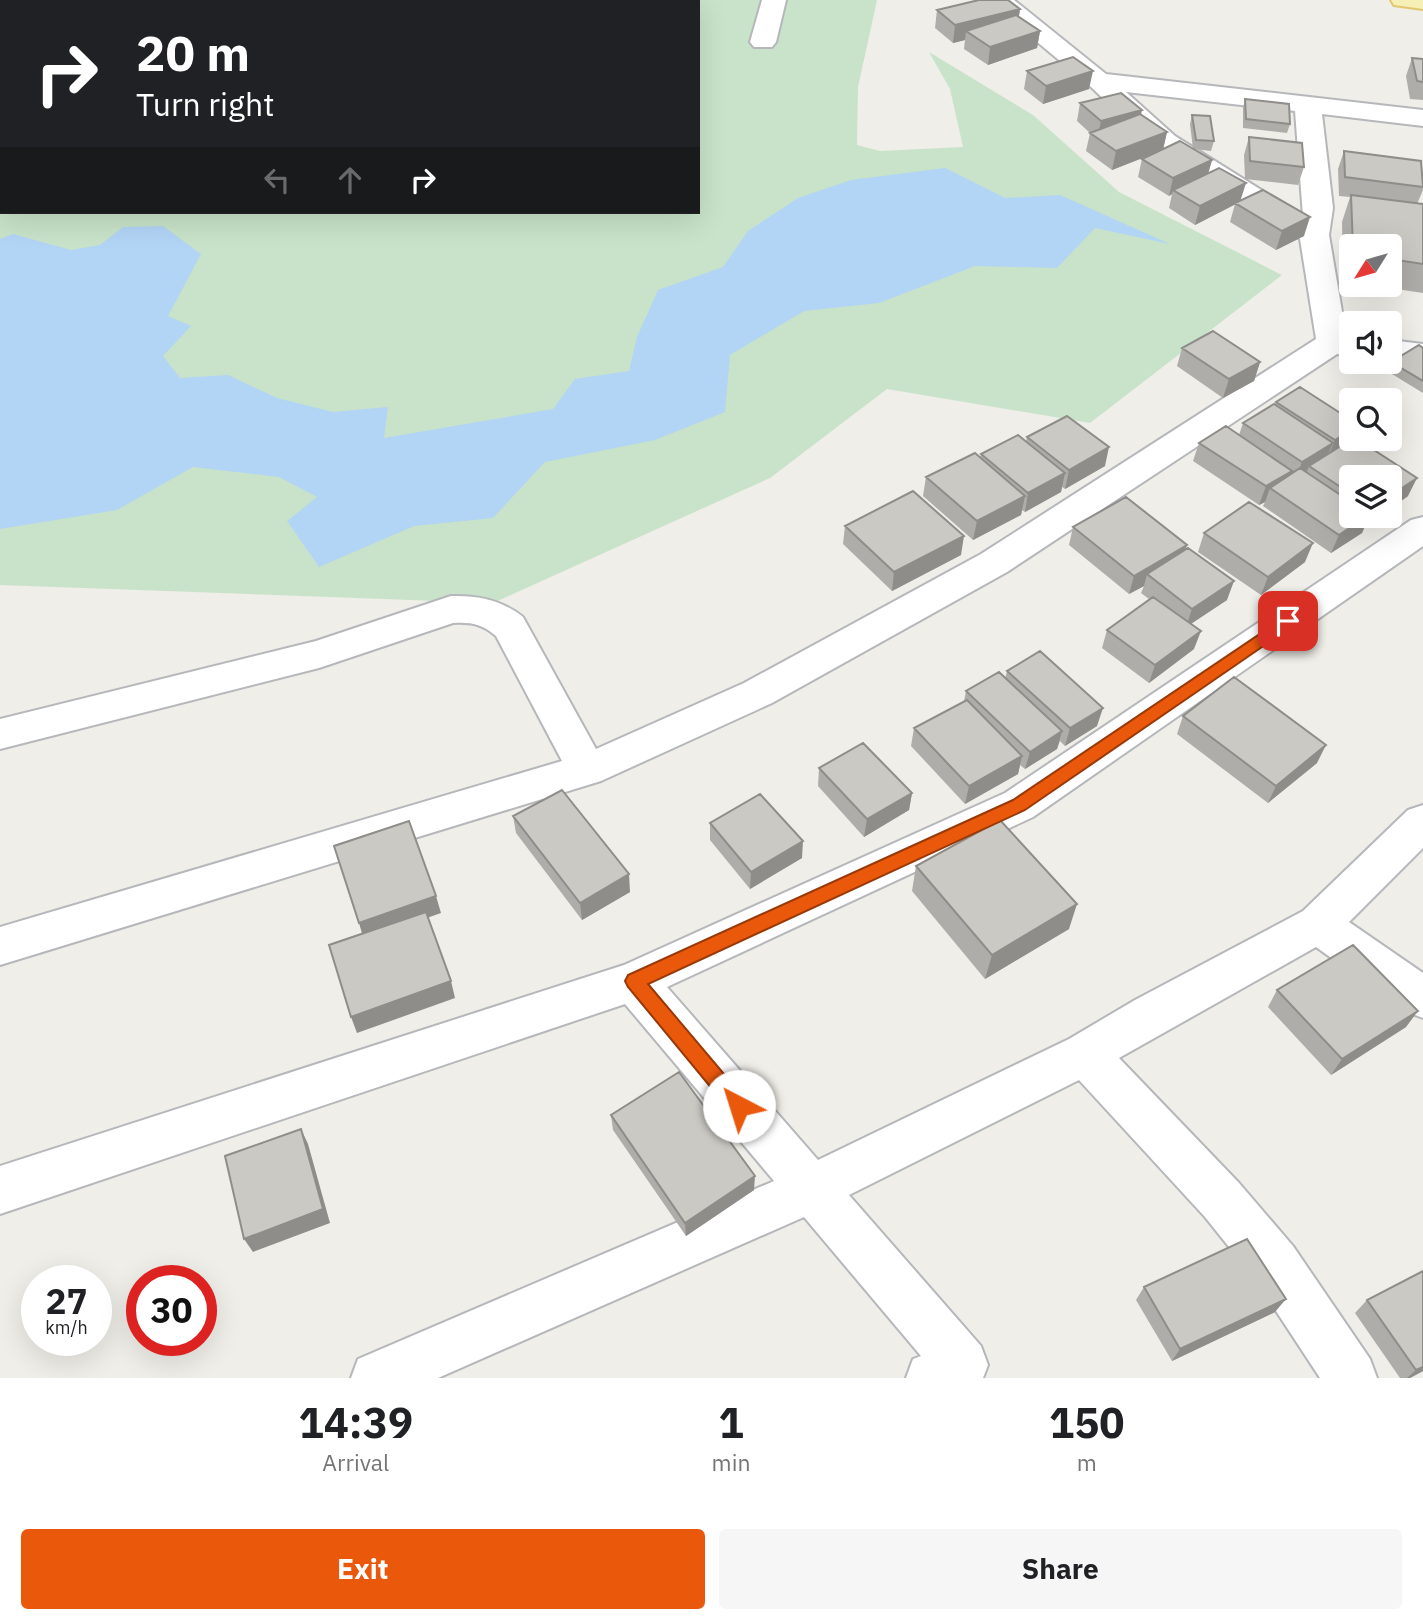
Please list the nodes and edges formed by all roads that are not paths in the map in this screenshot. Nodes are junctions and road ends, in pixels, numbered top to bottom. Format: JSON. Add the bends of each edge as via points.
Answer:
{"nodes":[{"id":1,"x":774,"y":0,"type":"edge"},
{"id":2,"x":999,"y":0,"type":"edge"},
{"id":3,"x":1403,"y":0,"type":"edge"},
{"id":4,"x":1423,"y":2,"type":"edge"},
{"id":5,"x":763,"y":43,"type":"dead end"},
{"id":6,"x":1099,"y":81,"type":"junction"},
{"id":7,"x":1308,"y":105,"type":"junction"},
{"id":8,"x":1423,"y":118,"type":"edge"},
{"id":9,"x":1326,"y":218,"type":"junction"},
{"id":10,"x":1339,"y":320,"type":"edge"},
{"id":11,"x":1339,"y":346,"type":"edge"},
{"id":12,"x":1402,"y":351,"type":"edge"},
{"id":13,"x":1423,"y":354,"type":"edge"},
{"id":14,"x":1423,"y":529,"type":"edge"},
{"id":15,"x":0,"y":734,"type":"edge"},
{"id":16,"x":587,"y":770,"type":"junction"},
{"id":17,"x":1423,"y":822,"type":"edge"},
{"id":18,"x":1318,"y":924,"type":"junction"},
{"id":19,"x":0,"y":946,"type":"edge"},
{"id":20,"x":634,"y":981,"type":"junction"},
{"id":21,"x":1423,"y":998,"type":"edge"},
{"id":22,"x":1085,"y":1054,"type":"junction"},
{"id":23,"x":0,"y":1190,"type":"edge"},
{"id":24,"x":809,"y":1190,"type":"junction"},
{"id":25,"x":954,"y":1374,"type":"edge"},
{"id":26,"x":377,"y":1378,"type":"edge"},
{"id":27,"x":1351,"y":1378,"type":"edge"}],
"edges":[{"from":1,"to":5,"type":"street"},
{"from":2,"to":6,"type":"street"},
{"from":3,"to":4,"type":"main road"},
{"from":6,"to":7,"type":"street"},
{"from":6,"to":9,"type":"street","via":[[1165,142]]},
{"from":7,"to":8,"type":"street"},
{"from":7,"to":9,"type":"street"},
{"from":9,"to":10,"type":"street"},
{"from":11,"to":16,"type":"street","via":[[995,563],[758,693]]},
{"from":12,"to":13,"type":"street"},
{"from":14,"to":20,"type":"street","via":[[1019,805]]},
{"from":15,"to":16,"type":"street","via":[[319,654],[451,611],[474,608],[494,613],[510,627]]},
{"from":16,"to":19,"type":"street"},
{"from":17,"to":18,"type":"street"},
{"from":18,"to":21,"type":"street"},
{"from":18,"to":22,"type":"street"},
{"from":20,"to":23,"type":"street"},
{"from":20,"to":24,"type":"street"},
{"from":22,"to":24,"type":"street"},
{"from":22,"to":27,"type":"street","via":[[1222,1200],[1275,1264]]},
{"from":24,"to":25,"type":"street"},
{"from":24,"to":26,"type":"street"}]}
